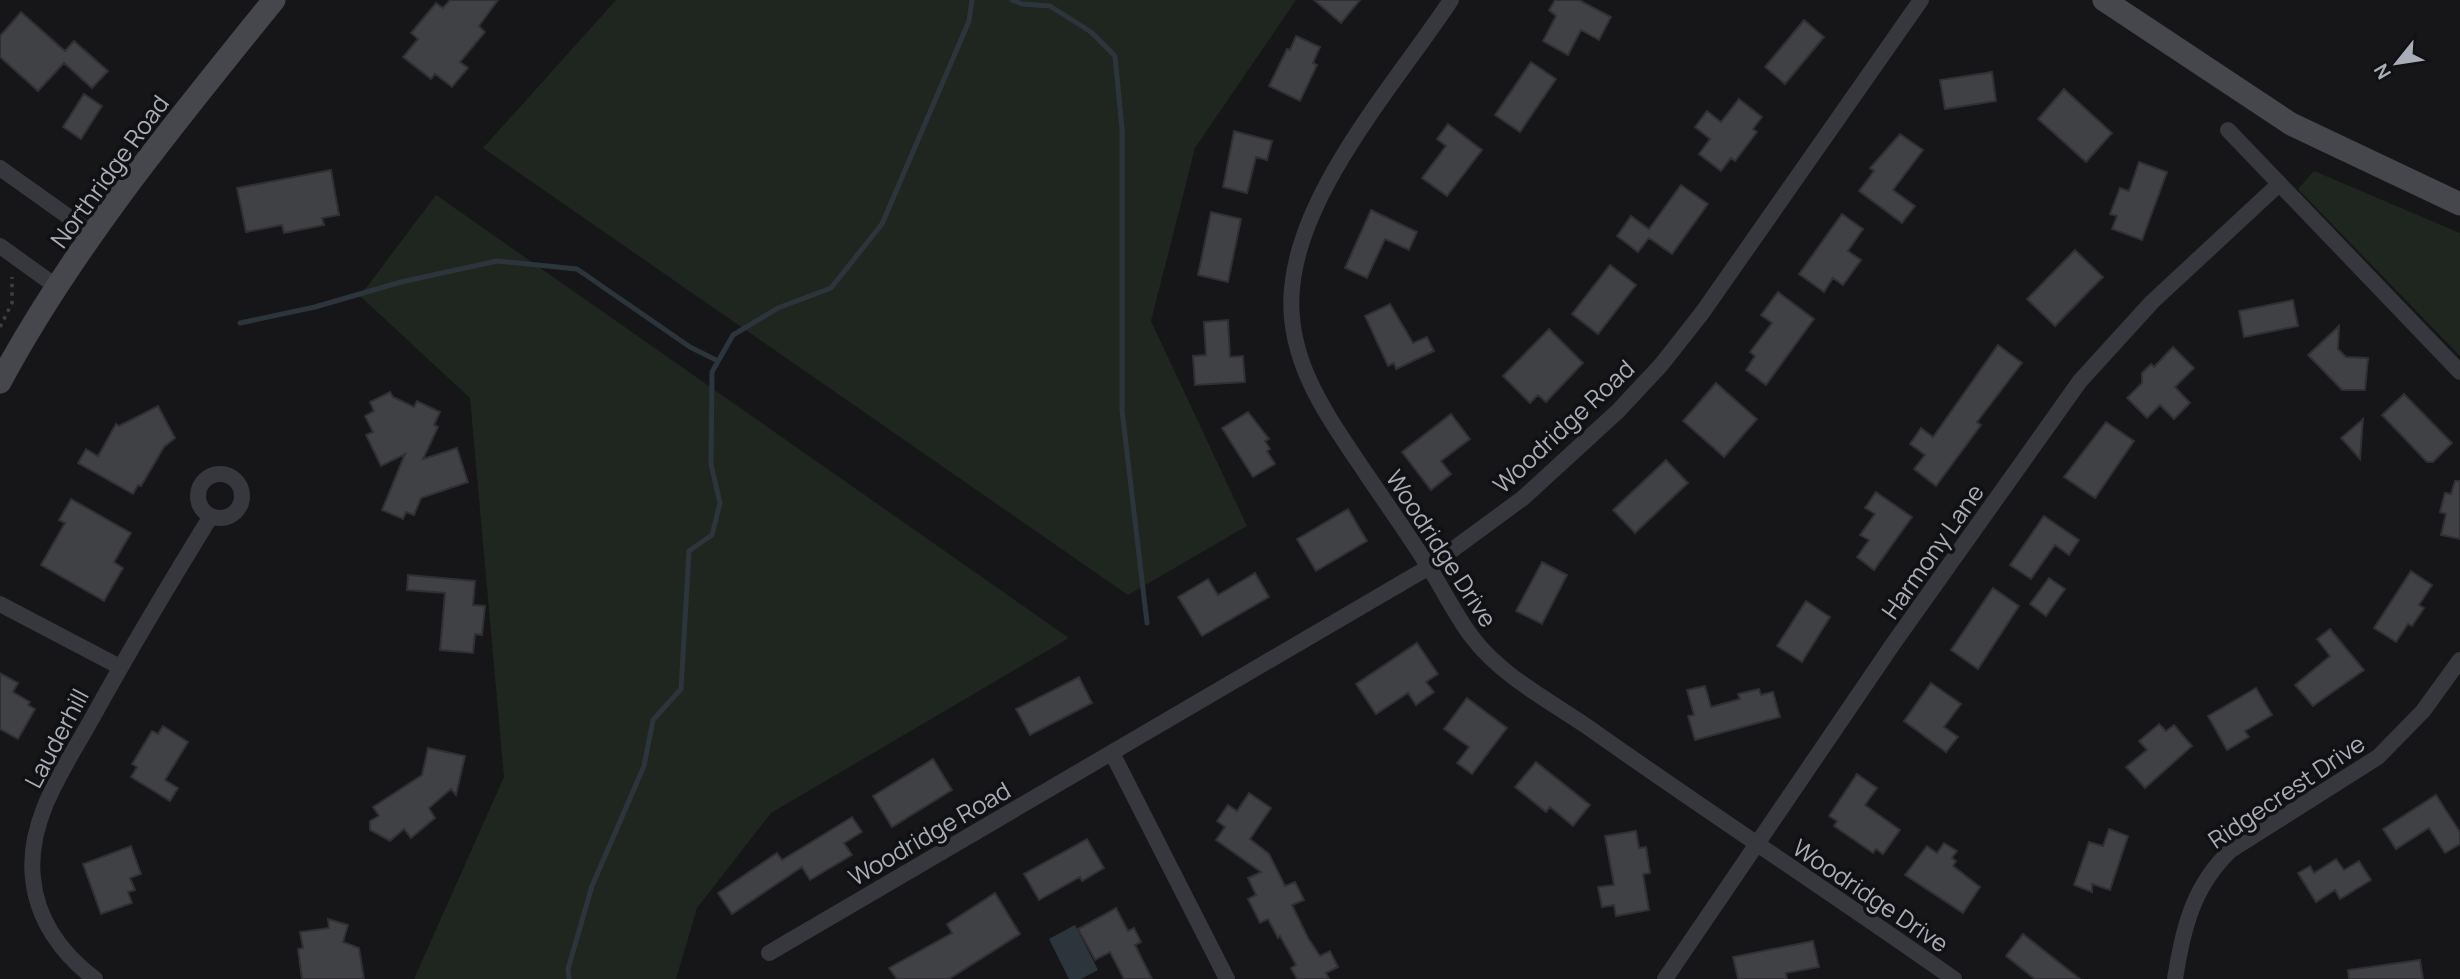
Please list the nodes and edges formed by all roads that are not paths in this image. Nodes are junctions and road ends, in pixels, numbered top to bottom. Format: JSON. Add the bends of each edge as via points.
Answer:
{"nodes":[{"id":1,"x":274,"y":0,"type":"edge"},
{"id":2,"x":1451,"y":0,"type":"edge"},
{"id":3,"x":1921,"y":0,"type":"edge"},
{"id":4,"x":2104,"y":0,"type":"edge"},
{"id":5,"x":2228,"y":130,"type":"dead end"},
{"id":6,"x":0,"y":168,"type":"edge"},
{"id":7,"x":2278,"y":185,"type":"junction"},
{"id":8,"x":2460,"y":204,"type":"edge"},
{"id":9,"x":94,"y":235,"type":"junction"},
{"id":10,"x":0,"y":246,"type":"edge"},
{"id":11,"x":57,"y":287,"type":"junction"},
{"id":12,"x":2460,"y":372,"type":"edge"},
{"id":13,"x":0,"y":382,"type":"edge"},
{"id":14,"x":211,"y":516,"type":"dead end"},
{"id":15,"x":1429,"y":567,"type":"junction"},
{"id":16,"x":0,"y":604,"type":"edge"},
{"id":17,"x":2460,"y":660,"type":"edge"},
{"id":18,"x":120,"y":667,"type":"junction"},
{"id":19,"x":1112,"y":753,"type":"junction"},
{"id":20,"x":1757,"y":845,"type":"junction"},
{"id":21,"x":769,"y":953,"type":"dead end"},
{"id":22,"x":95,"y":979,"type":"edge"},
{"id":23,"x":1227,"y":979,"type":"edge"},
{"id":24,"x":1665,"y":979,"type":"edge"},
{"id":25,"x":1954,"y":979,"type":"edge"},
{"id":26,"x":2175,"y":979,"type":"edge"}],
"edges":[{"from":1,"to":9,"type":"main road","name":"Northridge Road"},
{"from":2,"to":15,"type":"street","name":"Woodridge Drive","via":[[1316,203],[1300,244],[1292,288],[1293,332],[1306,374],[1325,412]]},
{"from":3,"to":15,"type":"street","name":"Woodridge Road","via":[[1661,365],[1533,489]]},
{"from":4,"to":8,"type":"main road","via":[[2291,124]]},
{"from":5,"to":7,"type":"street"},
{"from":6,"to":9,"type":"street"},
{"from":7,"to":12,"type":"street"},
{"from":7,"to":20,"type":"street","name":"Harmony Lane","via":[[2152,302],[2080,381]]},
{"from":9,"to":11,"type":"main road","name":"Northridge Road"},
{"from":10,"to":11,"type":"street"},
{"from":11,"to":13,"type":"main road","name":"Northridge Road"},
{"from":14,"to":18,"type":"street","name":"Lauderhill"},
{"from":15,"to":19,"type":"street","name":"Woodridge Road"},
{"from":15,"to":20,"type":"street","name":"Woodridge Drive","via":[[1472,637],[1518,680]]},
{"from":16,"to":18,"type":"street"},
{"from":17,"to":26,"type":"street","name":"Ridgecrest Drive","via":[[2423,711],[2378,757],[2231,850],[2215,865],[2192,904]]},
{"from":18,"to":22,"type":"street","name":"Lauderhill","via":[[59,773],[36,833],[32,876],[52,937]]},
{"from":19,"to":21,"type":"street","name":"Woodridge Road"},
{"from":19,"to":23,"type":"street"},
{"from":20,"to":24,"type":"street","name":"Harmony Lane"},
{"from":20,"to":25,"type":"street","name":"Woodridge Drive"}]}
